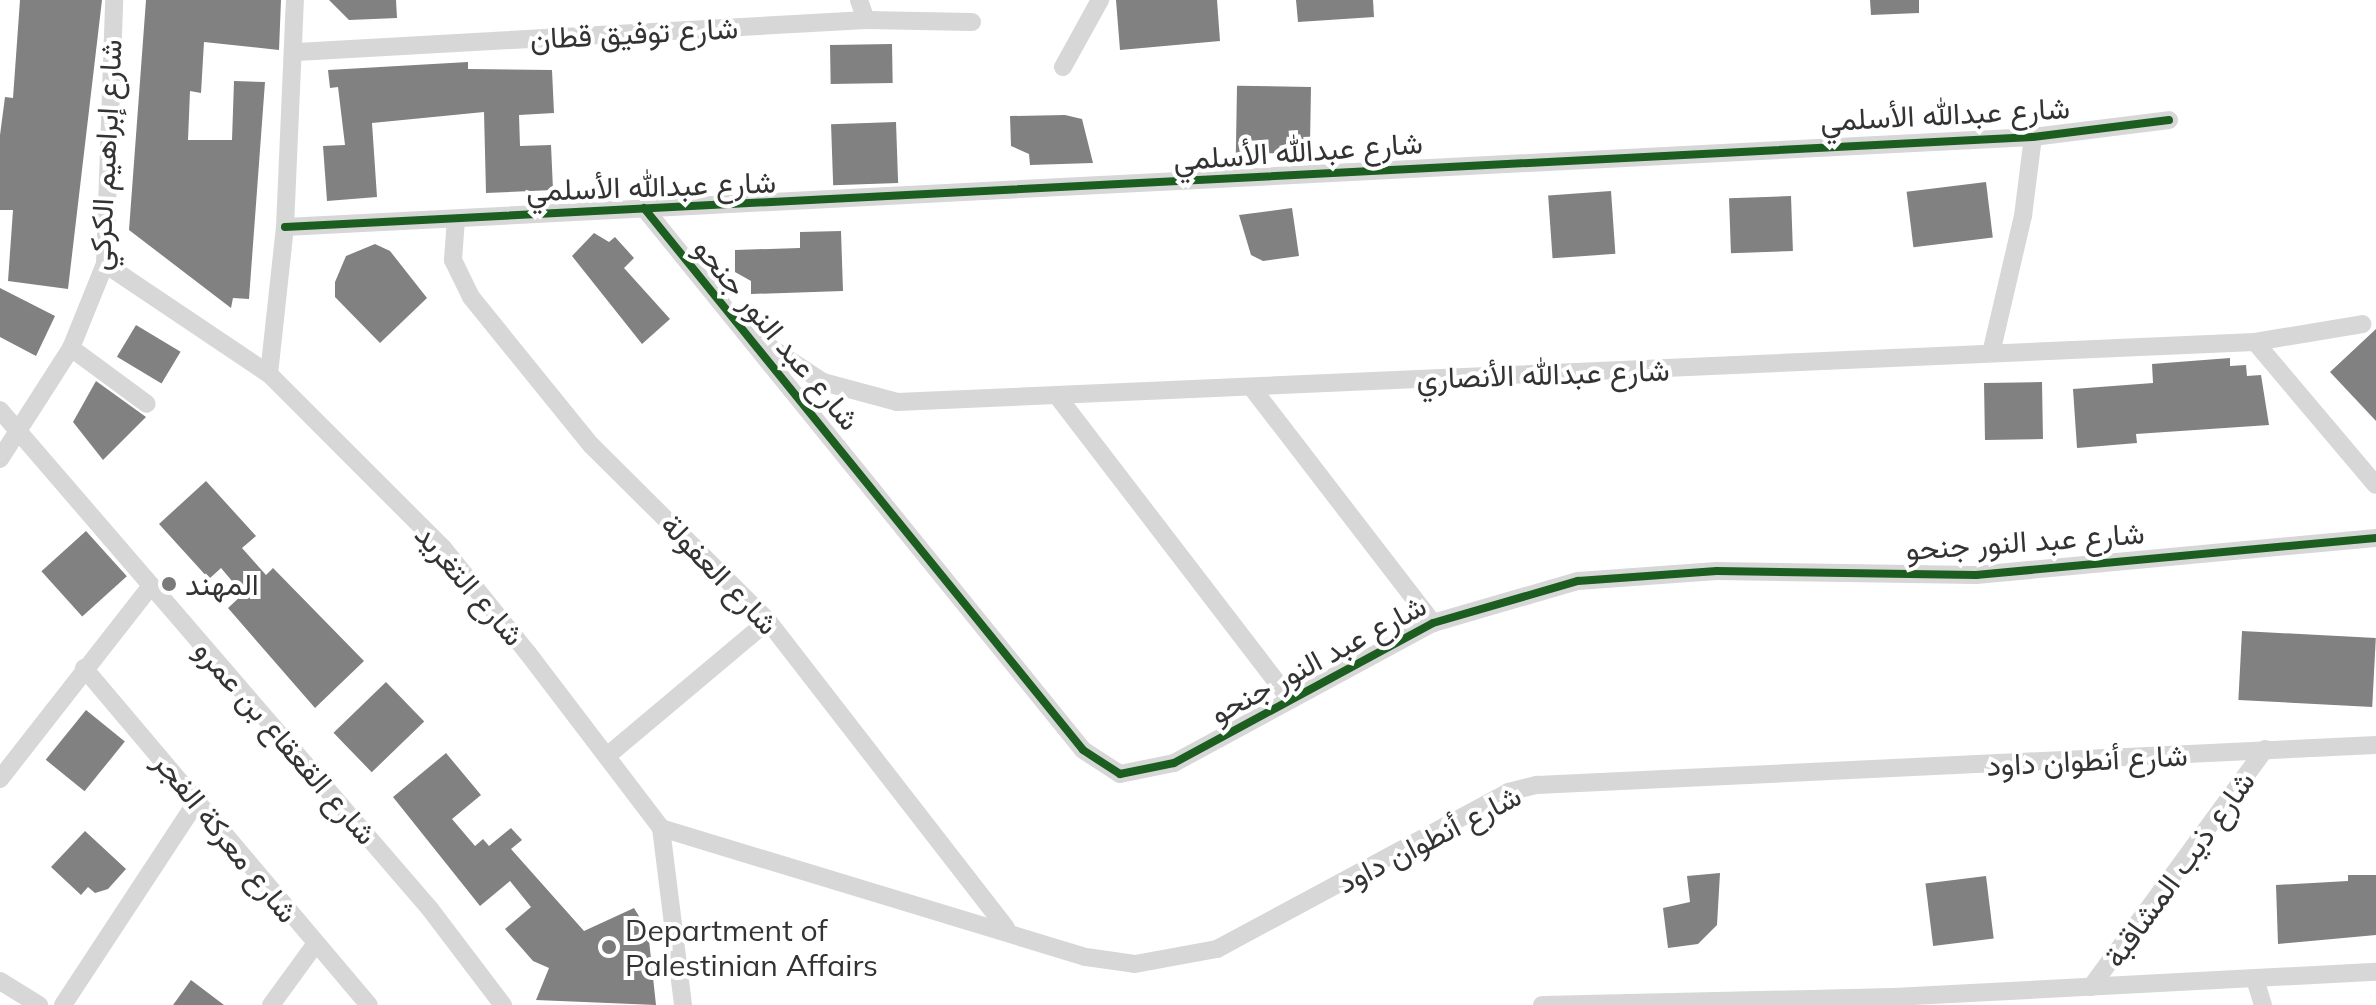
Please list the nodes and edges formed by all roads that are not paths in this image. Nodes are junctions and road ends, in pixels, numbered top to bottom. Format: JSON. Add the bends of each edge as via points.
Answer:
{"nodes":[{"id":1,"x":114,"y":0,"type":"edge"},
{"id":2,"x":295,"y":0,"type":"edge"},
{"id":3,"x":859,"y":0,"type":"edge"},
{"id":4,"x":1100,"y":0,"type":"edge"},
{"id":5,"x":866,"y":20,"type":"junction"},
{"id":6,"x":972,"y":22,"type":"dead end"},
{"id":7,"x":297,"y":52,"type":"junction"},
{"id":8,"x":1063,"y":67,"type":"dead end"},
{"id":9,"x":2169,"y":120,"type":"dead end"},
{"id":10,"x":2033,"y":137,"type":"junction"},
{"id":11,"x":644,"y":208,"type":"junction"},
{"id":12,"x":456,"y":219,"type":"junction"},
{"id":13,"x":285,"y":227,"type":"junction"},
{"id":14,"x":105,"y":264,"type":"junction"},
{"id":15,"x":2362,"y":324,"type":"dead end"},
{"id":16,"x":742,"y":328,"type":"junction"},
{"id":17,"x":2255,"y":342,"type":"junction"},
{"id":18,"x":71,"y":348,"type":"junction"},
{"id":19,"x":1992,"y":349,"type":"junction"},
{"id":20,"x":269,"y":374,"type":"junction"},
{"id":21,"x":1252,"y":388,"type":"junction"},
{"id":22,"x":1058,"y":397,"type":"junction"},
{"id":23,"x":147,"y":404,"type":"dead end"},
{"id":24,"x":0,"y":410,"type":"edge"},
{"id":25,"x":19,"y":434,"type":"junction"},
{"id":26,"x":0,"y":459,"type":"edge"},
{"id":27,"x":2376,"y":485,"type":"edge"},
{"id":28,"x":2376,"y":538,"type":"edge"},
{"id":29,"x":151,"y":586,"type":"junction"},
{"id":30,"x":768,"y":621,"type":"junction"},
{"id":31,"x":1433,"y":623,"type":"junction"},
{"id":32,"x":84,"y":668,"type":"junction"},
{"id":33,"x":1289,"y":698,"type":"junction"},
{"id":34,"x":2376,"y":745,"type":"edge"},
{"id":35,"x":2265,"y":749,"type":"junction"},
{"id":36,"x":607,"y":756,"type":"junction"},
{"id":37,"x":0,"y":779,"type":"edge"},
{"id":38,"x":197,"y":801,"type":"junction"},
{"id":39,"x":661,"y":828,"type":"junction"},
{"id":40,"x":1006,"y":928,"type":"junction"},
{"id":41,"x":314,"y":946,"type":"junction"},
{"id":42,"x":2376,"y":972,"type":"edge"},
{"id":43,"x":2255,"y":979,"type":"junction"},
{"id":44,"x":0,"y":981,"type":"edge"},
{"id":45,"x":2142,"y":985,"type":"junction"},
{"id":46,"x":2091,"y":987,"type":"junction"},
{"id":47,"x":1740,"y":1002,"type":"edge"},
{"id":48,"x":497,"y":1003,"type":"edge"},
{"id":49,"x":39,"y":1005,"type":"edge"},
{"id":50,"x":63,"y":1005,"type":"edge"},
{"id":51,"x":271,"y":1005,"type":"edge"},
{"id":52,"x":369,"y":1005,"type":"edge"},
{"id":53,"x":683,"y":1005,"type":"edge"},
{"id":54,"x":1542,"y":1005,"type":"edge"},
{"id":55,"x":2138,"y":1005,"type":"edge"},
{"id":56,"x":2263,"y":1005,"type":"edge"}],
"edges":[{"from":1,"to":14,"type":"street","name":"شارع إبراهيم الكركي"},
{"from":2,"to":7,"type":"street"},
{"from":3,"to":5,"type":"street"},
{"from":4,"to":8,"type":"street"},
{"from":5,"to":6,"type":"street","name":"شارع توفيق قطان"},
{"from":5,"to":7,"type":"street","name":"شارع توفيق قطان"},
{"from":7,"to":13,"type":"street"},
{"from":9,"to":10,"type":"street","name":"شارع عبدالله الأسلمي"},
{"from":10,"to":11,"type":"street","name":"شارع عبدالله الأسلمي"},
{"from":10,"to":19,"type":"street","via":[[2023,216]]},
{"from":11,"to":12,"type":"street","name":"شارع عبدالله الأسلمي"},
{"from":11,"to":16,"type":"street","name":"شارع عبد النور جنحو"},
{"from":12,"to":13,"type":"street","name":"شارع عبدالله الأسلمي"},
{"from":12,"to":30,"type":"street","name":"شارع العفولة","via":[[453,260],[471,297],[591,445]]},
{"from":13,"to":20,"type":"street"},
{"from":14,"to":18,"type":"street","name":"شارع إبراهيم الكركي"},
{"from":14,"to":20,"type":"street","name":"شارع التغريد"},
{"from":15,"to":17,"type":"street","name":"شارع عبدالله الأنصاري"},
{"from":16,"to":22,"type":"street","name":"شارع عبدالله الأنصاري","via":[[823,382],[863,398]]},
{"from":16,"to":33,"type":"street","name":"شارع عبد النور جنحو","via":[[1096,763],[1120,774],[1174,763]]},
{"from":17,"to":19,"type":"street","name":"شارع عبدالله الأنصاري"},
{"from":17,"to":27,"type":"street"},
{"from":18,"to":23,"type":"street"},
{"from":18,"to":25,"type":"street","name":"شارع إبراهيم الكركي"},
{"from":19,"to":21,"type":"street","name":"شارع عبدالله الأنصاري"},
{"from":20,"to":36,"type":"street","name":"شارع التغريد","via":[[443,548]]},
{"from":21,"to":22,"type":"street","name":"شارع عبدالله الأنصاري"},
{"from":21,"to":31,"type":"street"},
{"from":22,"to":33,"type":"street"},
{"from":24,"to":25,"type":"street","name":"شارع القعقاع بن عمرو"},
{"from":25,"to":26,"type":"street","name":"شارع إبراهيم الكركي"},
{"from":25,"to":29,"type":"street","name":"شارع القعقاع بن عمرو"},
{"from":28,"to":31,"type":"street","name":"شارع عبد النور جنحو","via":[[1976,575],[1639,572],[1531,591]]},
{"from":29,"to":32,"type":"street"},
{"from":29,"to":48,"type":"street","name":"شارع القعقاع بن عمرو","via":[[430,909]]},
{"from":30,"to":36,"type":"street"},
{"from":30,"to":40,"type":"street","name":"شارع العفولة"},
{"from":31,"to":33,"type":"street","name":"شارع عبد النور جنحو"},
{"from":32,"to":37,"type":"street"},
{"from":32,"to":38,"type":"street","name":"شارع معركة الفجر"},
{"from":34,"to":35,"type":"street","name":"شارع أنطوان داود"},
{"from":35,"to":40,"type":"street","name":"شارع أنطوان داود","via":[[1576,779],[1508,792],[1271,923],[1188,956],[1109,962]]},
{"from":35,"to":46,"type":"street","name":"شارع ذيب المشاقبة"},
{"from":36,"to":39,"type":"street","name":"شارع التغريد"},
{"from":38,"to":41,"type":"street","name":"شارع معركة الفجر"},
{"from":38,"to":50,"type":"street"},
{"from":39,"to":40,"type":"street","name":"شارع أنطوان داود"},
{"from":39,"to":53,"type":"street","name":"شارع التغريد"},
{"from":41,"to":51,"type":"street"},
{"from":41,"to":52,"type":"street","name":"شارع معركة الفجر"},
{"from":42,"to":43,"type":"street"},
{"from":43,"to":45,"type":"street"},
{"from":43,"to":56,"type":"street"},
{"from":44,"to":49,"type":"street"},
{"from":45,"to":46,"type":"street"},
{"from":45,"to":55,"type":"street"},
{"from":46,"to":47,"type":"street"},
{"from":47,"to":54,"type":"street"}]}
